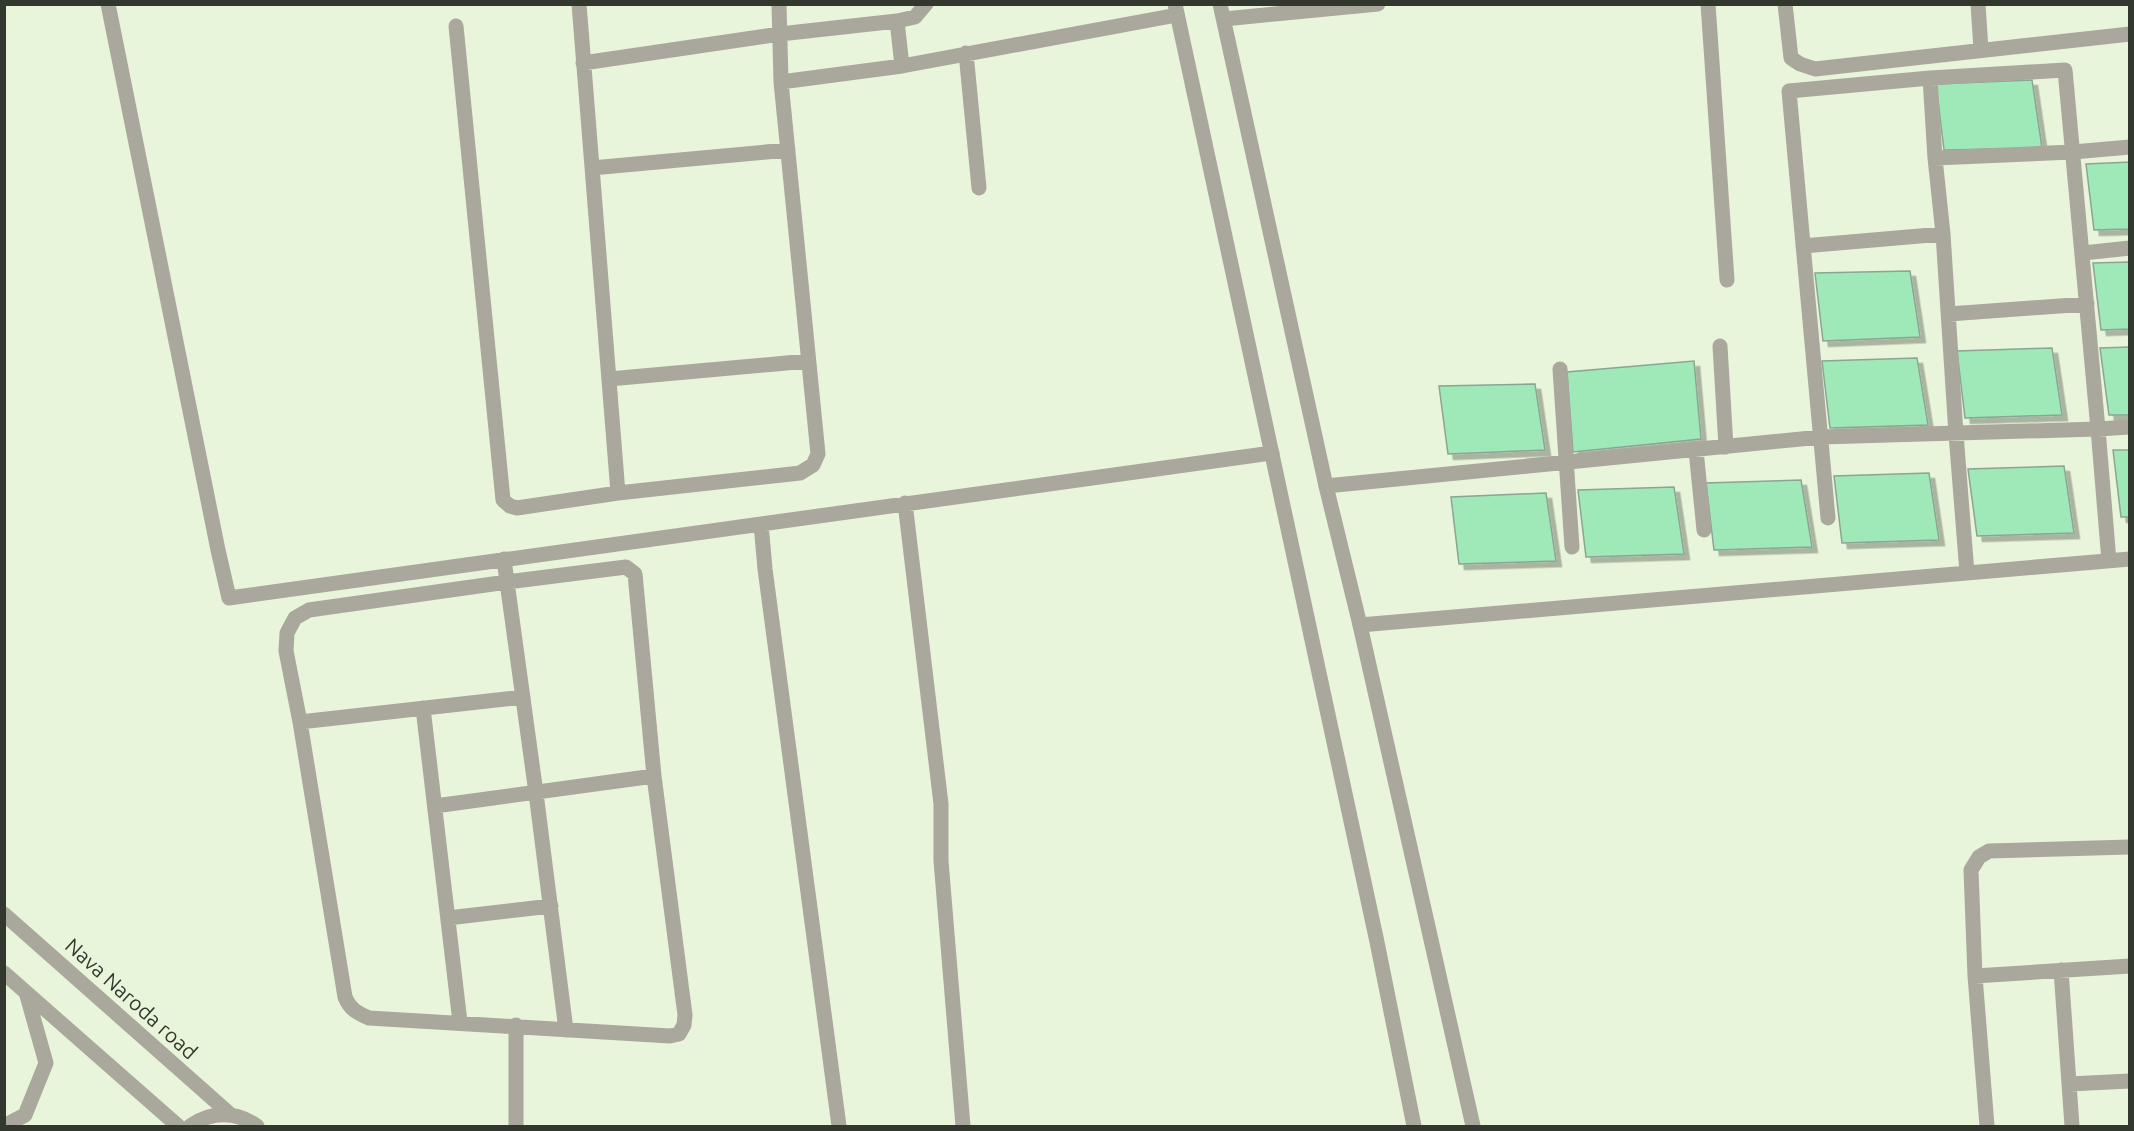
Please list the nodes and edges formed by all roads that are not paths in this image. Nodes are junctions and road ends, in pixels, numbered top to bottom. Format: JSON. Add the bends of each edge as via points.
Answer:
{"nodes":[{"id":1,"x":108,"y":4,"type":"edge"},
{"id":2,"x":579,"y":4,"type":"edge"},
{"id":3,"x":779,"y":4,"type":"edge"},
{"id":4,"x":926,"y":4,"type":"edge"},
{"id":5,"x":1378,"y":4,"type":"edge"},
{"id":6,"x":1708,"y":4,"type":"edge"},
{"id":7,"x":1785,"y":4,"type":"edge"},
{"id":8,"x":1978,"y":4,"type":"edge"},
{"id":9,"x":1176,"y":10,"type":"edge"},
{"id":10,"x":1222,"y":12,"type":"edge"},
{"id":11,"x":897,"y":21,"type":"junction"},
{"id":12,"x":456,"y":26,"type":"dead end"},
{"id":13,"x":780,"y":34,"type":"junction"},
{"id":14,"x":2130,"y":34,"type":"edge"},
{"id":15,"x":1981,"y":50,"type":"junction"},
{"id":16,"x":966,"y":53,"type":"junction"},
{"id":17,"x":583,"y":63,"type":"junction"},
{"id":18,"x":902,"y":66,"type":"junction"},
{"id":19,"x":1930,"y":78,"type":"junction"},
{"id":20,"x":781,"y":82,"type":"junction"},
{"id":21,"x":2130,"y":147,"type":"edge"},
{"id":22,"x":788,"y":150,"type":"junction"},
{"id":23,"x":2073,"y":153,"type":"junction"},
{"id":24,"x":1935,"y":158,"type":"junction"},
{"id":25,"x":592,"y":168,"type":"junction"},
{"id":26,"x":980,"y":188,"type":"dead end"},
{"id":27,"x":1943,"y":234,"type":"junction"},
{"id":28,"x":1803,"y":246,"type":"junction"},
{"id":29,"x":2130,"y":248,"type":"edge"},
{"id":30,"x":2083,"y":253,"type":"junction"},
{"id":31,"x":1727,"y":280,"type":"dead end"},
{"id":32,"x":2087,"y":304,"type":"junction"},
{"id":33,"x":1949,"y":314,"type":"junction"},
{"id":34,"x":1720,"y":346,"type":"dead end"},
{"id":35,"x":808,"y":361,"type":"junction"},
{"id":36,"x":1560,"y":369,"type":"dead end"},
{"id":37,"x":609,"y":379,"type":"junction"},
{"id":38,"x":2130,"y":428,"type":"edge"},
{"id":39,"x":2098,"y":429,"type":"junction"},
{"id":40,"x":1956,"y":434,"type":"junction"},
{"id":41,"x":1821,"y":437,"type":"junction"},
{"id":42,"x":1726,"y":447,"type":"junction"},
{"id":43,"x":1696,"y":450,"type":"junction"},
{"id":44,"x":1272,"y":453,"type":"junction"},
{"id":45,"x":1566,"y":463,"type":"junction"},
{"id":46,"x":1326,"y":486,"type":"junction"},
{"id":47,"x":618,"y":494,"type":"junction"},
{"id":48,"x":905,"y":503,"type":"junction"},
{"id":49,"x":1828,"y":518,"type":"dead end"},
{"id":50,"x":762,"y":524,"type":"junction"},
{"id":51,"x":1704,"y":530,"type":"dead end"},
{"id":52,"x":1572,"y":547,"type":"dead end"},
{"id":53,"x":504,"y":559,"type":"junction"},
{"id":54,"x":2130,"y":559,"type":"edge"},
{"id":55,"x":2109,"y":561,"type":"junction"},
{"id":56,"x":1967,"y":573,"type":"junction"},
{"id":57,"x":507,"y":582,"type":"junction"},
{"id":58,"x":1360,"y":625,"type":"junction"},
{"id":59,"x":523,"y":697,"type":"junction"},
{"id":60,"x":423,"y":708,"type":"junction"},
{"id":61,"x":300,"y":722,"type":"junction"},
{"id":62,"x":654,"y":776,"type":"junction"},
{"id":63,"x":536,"y":793,"type":"junction"},
{"id":64,"x":435,"y":806,"type":"junction"},
{"id":65,"x":2130,"y":846,"type":"edge"},
{"id":66,"x":551,"y":906,"type":"junction"},
{"id":67,"x":4,"y":914,"type":"edge"},
{"id":68,"x":448,"y":918,"type":"junction"},
{"id":69,"x":2130,"y":966,"type":"edge"},
{"id":70,"x":2061,"y":970,"type":"junction"},
{"id":71,"x":4,"y":973,"type":"edge"},
{"id":72,"x":1975,"y":976,"type":"junction"},
{"id":73,"x":25,"y":991,"type":"junction"},
{"id":74,"x":460,"y":1022,"type":"junction"},
{"id":75,"x":516,"y":1025,"type":"junction"},
{"id":76,"x":566,"y":1030,"type":"junction"},
{"id":77,"x":2130,"y":1081,"type":"edge"},
{"id":78,"x":2069,"y":1084,"type":"junction"},
{"id":79,"x":231,"y":1115,"type":"junction"},
{"id":80,"x":4,"y":1126,"type":"edge"},
{"id":81,"x":178,"y":1126,"type":"edge"},
{"id":82,"x":190,"y":1126,"type":"edge"},
{"id":83,"x":257,"y":1126,"type":"edge"},
{"id":84,"x":516,"y":1126,"type":"edge"},
{"id":85,"x":839,"y":1126,"type":"edge"},
{"id":86,"x":963,"y":1126,"type":"edge"},
{"id":87,"x":1414,"y":1126,"type":"edge"},
{"id":88,"x":1473,"y":1126,"type":"edge"},
{"id":89,"x":1986,"y":1126,"type":"edge"},
{"id":90,"x":2072,"y":1126,"type":"edge"}],
"edges":[{"from":1,"to":53,"type":"street","via":[[229,598]]},
{"from":2,"to":17,"type":"street"},
{"from":3,"to":13,"type":"street"},
{"from":4,"to":11,"type":"street","via":[[915,17]]},
{"from":5,"to":10,"type":"street"},
{"from":6,"to":31,"type":"street"},
{"from":7,"to":15,"type":"street","via":[[1791,58],[1815,69]]},
{"from":8,"to":15,"type":"street"},
{"from":9,"to":16,"type":"street"},
{"from":9,"to":44,"type":"street"},
{"from":10,"to":46,"type":"street"},
{"from":11,"to":13,"type":"street"},
{"from":11,"to":18,"type":"street"},
{"from":12,"to":47,"type":"street","via":[[503,500],[517,508]]},
{"from":13,"to":17,"type":"street"},
{"from":13,"to":20,"type":"street"},
{"from":14,"to":15,"type":"street"},
{"from":16,"to":18,"type":"street"},
{"from":16,"to":26,"type":"street"},
{"from":17,"to":25,"type":"street"},
{"from":18,"to":20,"type":"street"},
{"from":19,"to":23,"type":"street","via":[[2065,70]]},
{"from":19,"to":24,"type":"street"},
{"from":19,"to":28,"type":"street","via":[[1789,91]]},
{"from":20,"to":22,"type":"street"},
{"from":21,"to":23,"type":"street"},
{"from":22,"to":25,"type":"street"},
{"from":22,"to":35,"type":"street"},
{"from":23,"to":24,"type":"street"},
{"from":23,"to":30,"type":"street"},
{"from":24,"to":27,"type":"street"},
{"from":25,"to":37,"type":"street"},
{"from":27,"to":28,"type":"street"},
{"from":27,"to":33,"type":"street"},
{"from":28,"to":41,"type":"street"},
{"from":29,"to":30,"type":"street"},
{"from":30,"to":32,"type":"street"},
{"from":32,"to":33,"type":"street"},
{"from":32,"to":39,"type":"street"},
{"from":33,"to":40,"type":"street"},
{"from":34,"to":42,"type":"street"},
{"from":35,"to":37,"type":"street"},
{"from":35,"to":47,"type":"street","via":[[818,454],[813,465],[800,473]]},
{"from":36,"to":45,"type":"street"},
{"from":37,"to":47,"type":"street"},
{"from":38,"to":39,"type":"street"},
{"from":39,"to":40,"type":"street"},
{"from":39,"to":55,"type":"street"},
{"from":40,"to":41,"type":"street"},
{"from":40,"to":56,"type":"street"},
{"from":41,"to":42,"type":"street"},
{"from":41,"to":49,"type":"street"},
{"from":42,"to":43,"type":"street"},
{"from":43,"to":45,"type":"street"},
{"from":43,"to":51,"type":"street"},
{"from":44,"to":48,"type":"street"},
{"from":44,"to":87,"type":"street"},
{"from":45,"to":46,"type":"street"},
{"from":45,"to":52,"type":"street"},
{"from":46,"to":58,"type":"street"},
{"from":48,"to":50,"type":"street"},
{"from":48,"to":86,"type":"street","via":[[941,804],[941,861]]},
{"from":50,"to":53,"type":"street"},
{"from":50,"to":85,"type":"street"},
{"from":53,"to":57,"type":"street"},
{"from":54,"to":55,"type":"street"},
{"from":55,"to":56,"type":"street"},
{"from":56,"to":58,"type":"street"},
{"from":57,"to":59,"type":"street"},
{"from":57,"to":61,"type":"street","via":[[346,603],[309,610],[295,618],[287,633],[286,651]]},
{"from":57,"to":62,"type":"street","via":[[626,567],[635,574]]},
{"from":58,"to":88,"type":"street"},
{"from":59,"to":60,"type":"street"},
{"from":59,"to":63,"type":"street"},
{"from":60,"to":61,"type":"street"},
{"from":60,"to":64,"type":"street"},
{"from":61,"to":74,"type":"street","via":[[349,1006],[369,1018]]},
{"from":62,"to":63,"type":"street"},
{"from":62,"to":76,"type":"street","via":[[684,1025],[679,1034],[670,1036]]},
{"from":63,"to":64,"type":"street"},
{"from":63,"to":66,"type":"street"},
{"from":64,"to":68,"type":"street"},
{"from":65,"to":72,"type":"street","via":[[1989,851],[1979,856],[1971,870]]},
{"from":66,"to":68,"type":"street"},
{"from":66,"to":76,"type":"street"},
{"from":67,"to":79,"type":"street","name":"Nava Naroda road"},
{"from":68,"to":74,"type":"street"},
{"from":69,"to":70,"type":"street"},
{"from":70,"to":72,"type":"street"},
{"from":70,"to":78,"type":"street"},
{"from":71,"to":73,"type":"street"},
{"from":72,"to":89,"type":"street"},
{"from":73,"to":80,"type":"street","via":[[46,1063],[25,1115]]},
{"from":73,"to":81,"type":"street"},
{"from":74,"to":75,"type":"street"},
{"from":75,"to":76,"type":"street"},
{"from":75,"to":84,"type":"street"},
{"from":77,"to":78,"type":"street"},
{"from":78,"to":90,"type":"street"},
{"from":79,"to":82,"type":"street","via":[[213,1115]]},
{"from":79,"to":83,"type":"street"}]}
